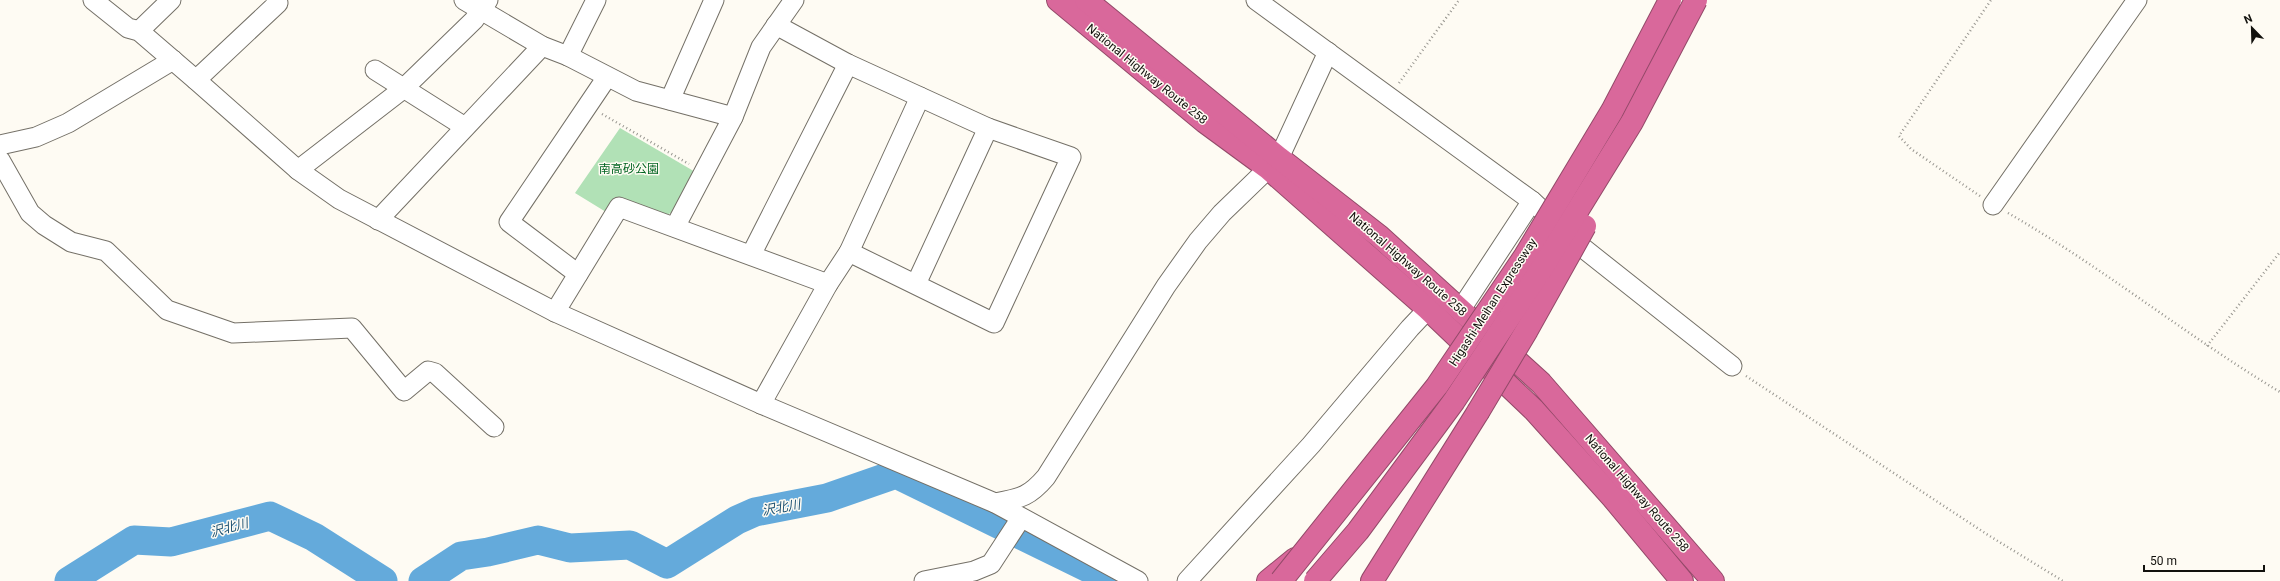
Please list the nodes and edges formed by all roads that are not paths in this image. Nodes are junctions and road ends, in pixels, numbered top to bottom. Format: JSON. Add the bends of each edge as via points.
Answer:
{"nodes":[{"id":1,"x":93,"y":0,"type":"edge"},
{"id":2,"x":171,"y":0,"type":"edge"},
{"id":3,"x":276,"y":0,"type":"edge"},
{"id":4,"x":464,"y":0,"type":"edge"},
{"id":5,"x":596,"y":0,"type":"edge"},
{"id":6,"x":714,"y":0,"type":"edge"},
{"id":7,"x":794,"y":0,"type":"edge"},
{"id":8,"x":1058,"y":0,"type":"edge"},
{"id":9,"x":1086,"y":0,"type":"edge"},
{"id":10,"x":1256,"y":0,"type":"edge"},
{"id":11,"x":1670,"y":0,"type":"edge"},
{"id":12,"x":1696,"y":0,"type":"edge"},
{"id":13,"x":2137,"y":0,"type":"edge"},
{"id":14,"x":484,"y":5,"type":"edge"},
{"id":15,"x":776,"y":25,"type":"junction"},
{"id":16,"x":139,"y":32,"type":"junction"},
{"id":17,"x":542,"y":46,"type":"junction"},
{"id":18,"x":1328,"y":52,"type":"junction"},
{"id":19,"x":568,"y":56,"type":"junction"},
{"id":20,"x":173,"y":60,"type":"junction"},
{"id":21,"x":848,"y":64,"type":"junction"},
{"id":22,"x":375,"y":70,"type":"dead end"},
{"id":23,"x":606,"y":77,"type":"junction"},
{"id":24,"x":196,"y":80,"type":"junction"},
{"id":25,"x":403,"y":89,"type":"junction"},
{"id":26,"x":920,"y":97,"type":"junction"},
{"id":27,"x":670,"y":100,"type":"junction"},
{"id":28,"x":733,"y":117,"type":"junction"},
{"id":29,"x":1632,"y":122,"type":"junction"},
{"id":30,"x":466,"y":127,"type":"junction"},
{"id":31,"x":988,"y":128,"type":"junction"},
{"id":32,"x":0,"y":145,"type":"edge"},
{"id":33,"x":0,"y":160,"type":"edge"},
{"id":34,"x":1274,"y":164,"type":"junction"},
{"id":35,"x":298,"y":170,"type":"junction"},
{"id":36,"x":1532,"y":201,"type":"junction"},
{"id":37,"x":1993,"y":205,"type":"road end"},
{"id":38,"x":378,"y":220,"type":"junction"},
{"id":39,"x":675,"y":227,"type":"junction"},
{"id":40,"x":849,"y":252,"type":"junction"},
{"id":41,"x":751,"y":255,"type":"junction"},
{"id":42,"x":578,"y":274,"type":"junction"},
{"id":43,"x":828,"y":284,"type":"junction"},
{"id":44,"x":916,"y":284,"type":"junction"},
{"id":45,"x":1428,"y":309,"type":"junction"},
{"id":46,"x":1460,"y":309,"type":"junction"},
{"id":47,"x":555,"y":312,"type":"junction"},
{"id":48,"x":1732,"y":366,"type":"road end"},
{"id":49,"x":760,"y":404,"type":"junction"},
{"id":50,"x":494,"y":427,"type":"dead end"},
{"id":51,"x":996,"y":504,"type":"junction"},
{"id":52,"x":1016,"y":526,"type":"junction"},
{"id":53,"x":1304,"y":553,"type":"junction"},
{"id":54,"x":924,"y":581,"type":"edge"},
{"id":55,"x":1138,"y":581,"type":"edge"},
{"id":56,"x":1187,"y":581,"type":"edge"},
{"id":57,"x":1268,"y":581,"type":"edge"},
{"id":58,"x":1281,"y":581,"type":"edge"},
{"id":59,"x":1315,"y":581,"type":"edge"},
{"id":60,"x":1372,"y":581,"type":"edge"},
{"id":61,"x":1682,"y":581,"type":"edge"},
{"id":62,"x":1713,"y":581,"type":"edge"}],
"edges":[{"from":1,"to":16,"type":"street","via":[[128,28]]},
{"from":2,"to":16,"type":"street"},
{"from":3,"to":24,"type":"street","via":[[278,3]]},
{"from":4,"to":14,"type":"street"},
{"from":5,"to":19,"type":"street"},
{"from":6,"to":27,"type":"street"},
{"from":7,"to":15,"type":"street"},
{"from":8,"to":34,"type":"highway","name":"National Highway Route 258","via":[[1205,122]]},
{"from":9,"to":34,"type":"highway","name":"National Highway Route 258"},
{"from":10,"to":18,"type":"street"},
{"from":11,"to":53,"type":"highway","name":"Higashi-Meihan Expressway","bridge":true,"via":[[1612,111],[1525,256],[1437,386]]},
{"from":12,"to":29,"type":"highway","name":"Higashi-Meihan Expressway","bridge":true},
{"from":13,"to":37,"type":"street"},
{"from":14,"to":17,"type":"street"},
{"from":14,"to":25,"type":"street"},
{"from":15,"to":21,"type":"street"},
{"from":15,"to":28,"type":"street","via":[[761,47]]},
{"from":16,"to":20,"type":"street"},
{"from":17,"to":19,"type":"street"},
{"from":17,"to":30,"type":"street"},
{"from":18,"to":34,"type":"street"},
{"from":18,"to":36,"type":"street"},
{"from":19,"to":23,"type":"street"},
{"from":20,"to":24,"type":"street"},
{"from":20,"to":32,"type":"street","via":[[68,123],[36,137]]},
{"from":21,"to":26,"type":"street"},
{"from":21,"to":41,"type":"street"},
{"from":22,"to":25,"type":"street"},
{"from":23,"to":27,"type":"street","via":[[636,91]]},
{"from":23,"to":42,"type":"street","via":[[510,222]]},
{"from":24,"to":35,"type":"street"},
{"from":25,"to":30,"type":"street"},
{"from":25,"to":35,"type":"street"},
{"from":26,"to":31,"type":"street"},
{"from":26,"to":40,"type":"street"},
{"from":27,"to":28,"type":"street"},
{"from":28,"to":39,"type":"street"},
{"from":29,"to":59,"type":"highway","name":"Higashi-Meihan Expressway","bridge":true,"via":[[1542,268],[1454,401],[1358,531]]},
{"from":29,"to":60,"type":"highway","bridge":true,"via":[[1617,169],[1527,330]]},
{"from":30,"to":38,"type":"street"},
{"from":31,"to":44,"type":"street"},
{"from":31,"to":44,"type":"street","via":[[1071,157],[994,323]]},
{"from":33,"to":50,"type":"street","via":[[30,213],[71,242],[106,251],[167,310],[233,333],[352,328],[404,391],[428,371],[435,373]]},
{"from":34,"to":45,"type":"highway","name":"National Highway Route 258"},
{"from":34,"to":46,"type":"highway","name":"National Highway Route 258","via":[[1379,236]]},
{"from":34,"to":51,"type":"street","via":[[1222,213],[1198,241],[1166,286],[1046,477],[1033,492]]},
{"from":35,"to":38,"type":"street","via":[[339,199]]},
{"from":36,"to":46,"type":"street"},
{"from":36,"to":48,"type":"street","via":[[1583,248]]},
{"from":38,"to":47,"type":"street"},
{"from":39,"to":41,"type":"street"},
{"from":39,"to":42,"type":"street","via":[[619,207]]},
{"from":40,"to":43,"type":"street"},
{"from":40,"to":44,"type":"street"},
{"from":41,"to":43,"type":"street"},
{"from":42,"to":47,"type":"street"},
{"from":43,"to":49,"type":"street"},
{"from":45,"to":56,"type":"street","via":[[1311,445]]},
{"from":45,"to":61,"type":"highway","name":"National Highway Route 258","via":[[1534,410],[1613,498]]},
{"from":46,"to":62,"type":"highway","name":"National Highway Route 258","via":[[1542,383]]},
{"from":47,"to":49,"type":"street"},
{"from":49,"to":51,"type":"street"},
{"from":51,"to":52,"type":"street"},
{"from":52,"to":54,"type":"street","via":[[990,564],[983,568]]},
{"from":52,"to":55,"type":"street"},
{"from":53,"to":57,"type":"highway","bridge":true},
{"from":53,"to":58,"type":"highway","name":"Higashi-Meihan Expressway","bridge":true}]}
